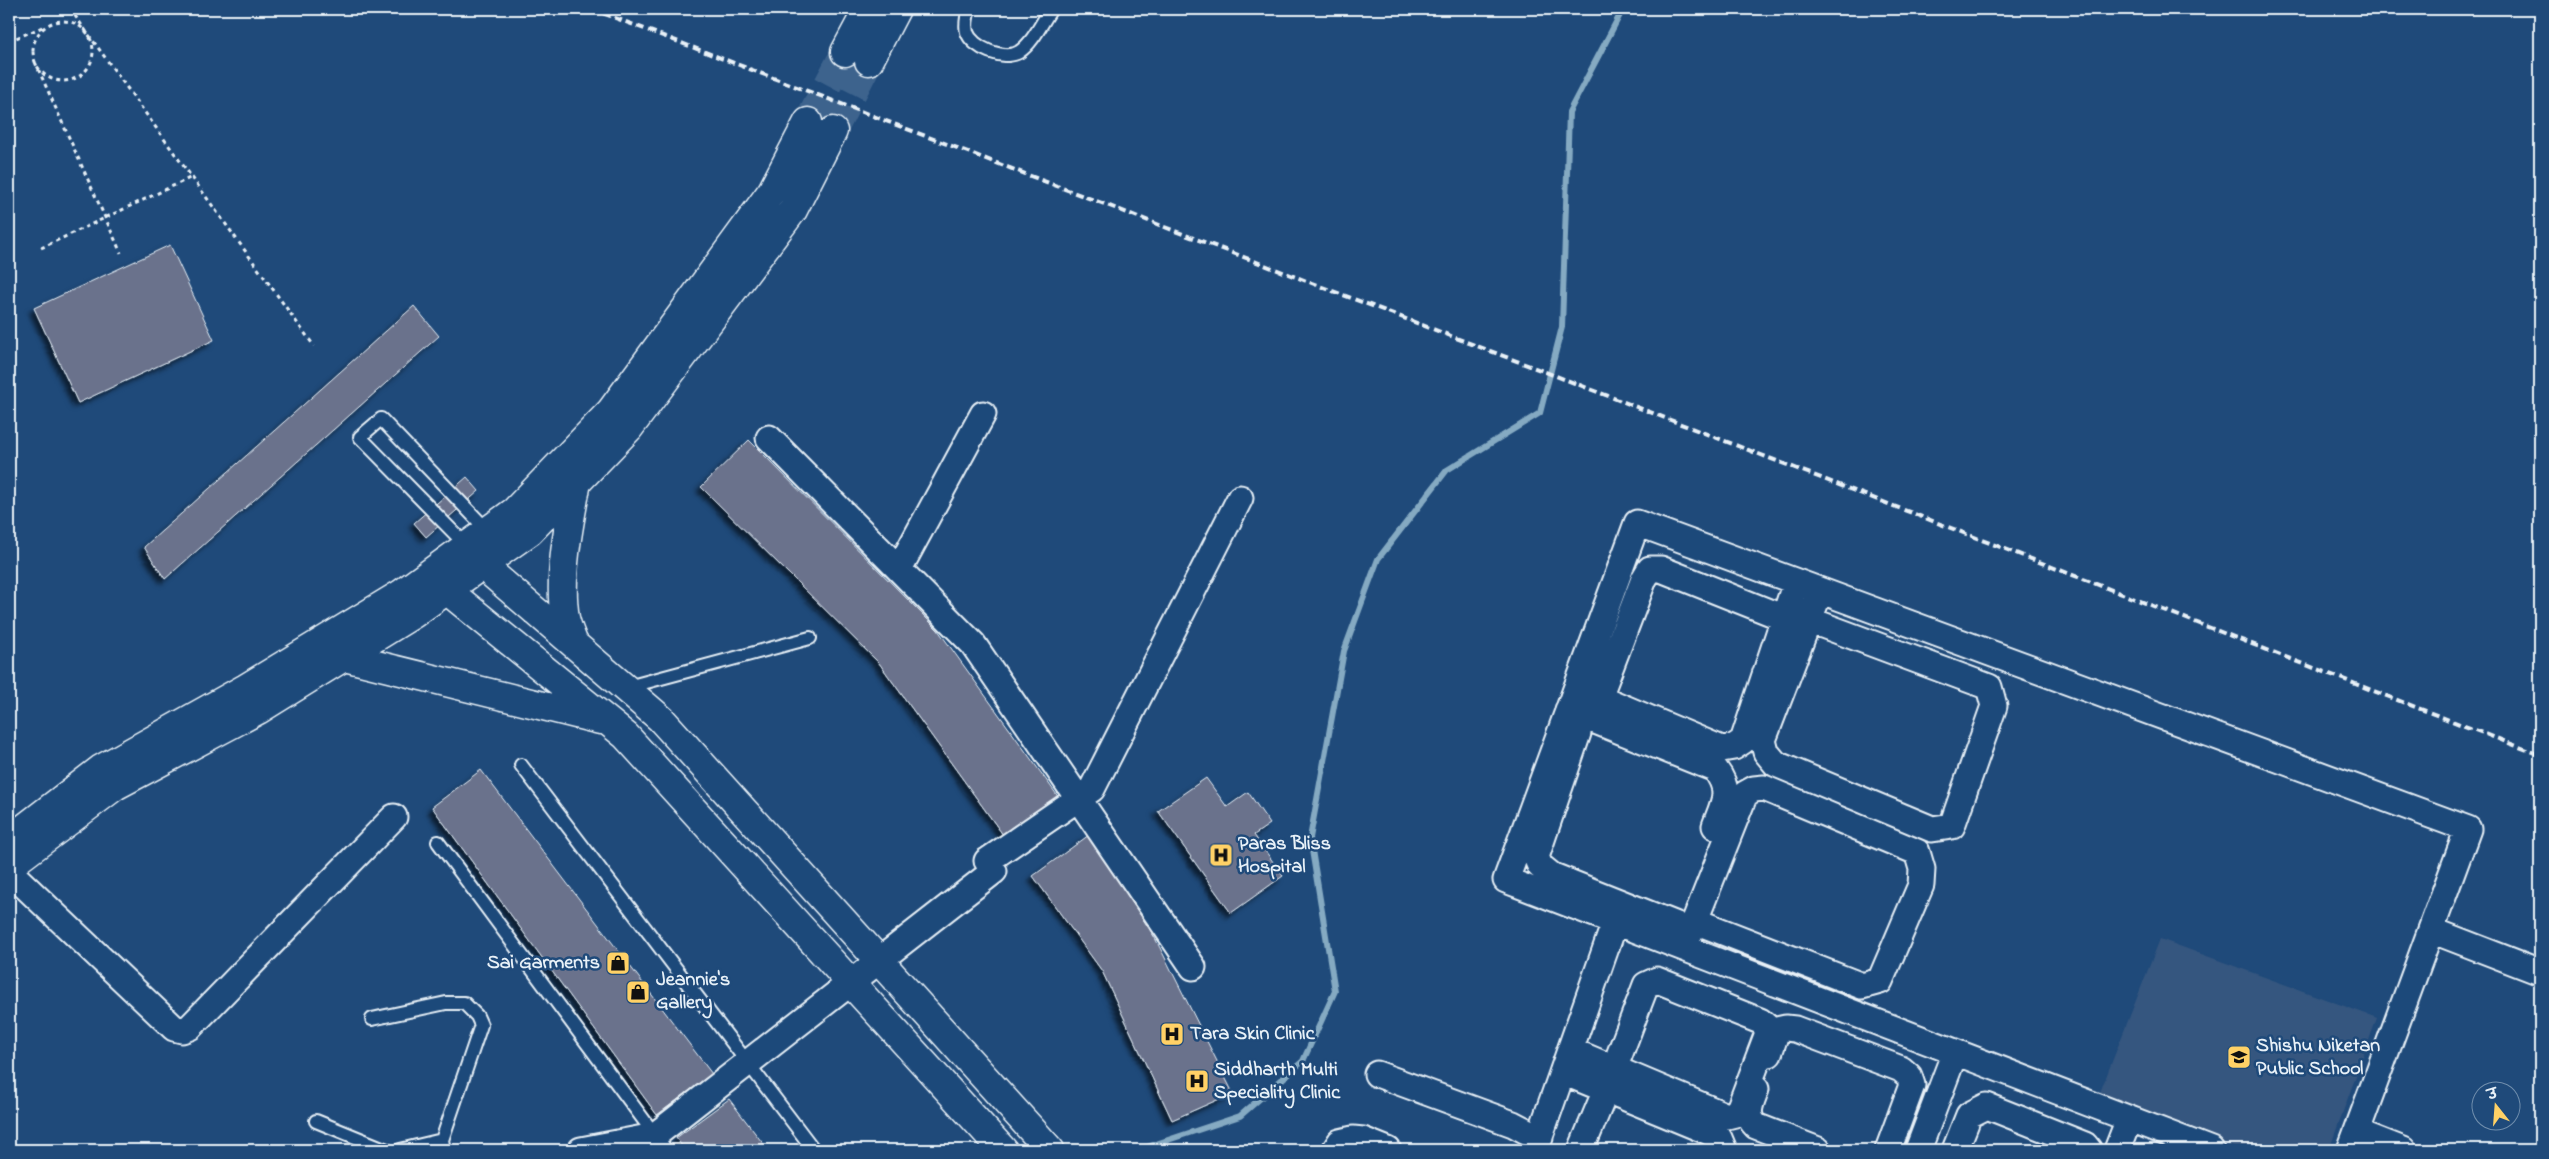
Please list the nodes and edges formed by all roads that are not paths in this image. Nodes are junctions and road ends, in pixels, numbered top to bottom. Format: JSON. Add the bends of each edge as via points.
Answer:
{"nodes":[{"id":1,"x":868,"y":9,"type":"edge"},
{"id":2,"x":896,"y":9,"type":"edge"},
{"id":3,"x":969,"y":9,"type":"edge"},
{"id":4,"x":1051,"y":9,"type":"edge"},
{"id":5,"x":984,"y":414,"type":"dead end"},
{"id":6,"x":769,"y":438,"type":"dead end"},
{"id":7,"x":577,"y":482,"type":"junction"},
{"id":8,"x":1240,"y":498,"type":"dead end"},
{"id":9,"x":488,"y":531,"type":"junction"},
{"id":10,"x":471,"y":553,"type":"junction"},
{"id":11,"x":899,"y":570,"type":"junction"},
{"id":12,"x":437,"y":582,"type":"junction"},
{"id":13,"x":1796,"y":582,"type":"junction"},
{"id":14,"x":1820,"y":591,"type":"junction"},
{"id":15,"x":1784,"y":618,"type":"junction"},
{"id":16,"x":1809,"y":620,"type":"junction"},
{"id":17,"x":810,"y":638,"type":"dead end"},
{"id":18,"x":574,"y":644,"type":"junction"},
{"id":19,"x":344,"y":657,"type":"junction"},
{"id":20,"x":624,"y":688,"type":"junction"},
{"id":21,"x":1582,"y":703,"type":"junction"},
{"id":22,"x":609,"y":722,"type":"junction"},
{"id":23,"x":520,"y":765,"type":"dead end"},
{"id":24,"x":1079,"y":798,"type":"junction"},
{"id":25,"x":394,"y":817,"type":"dead end"},
{"id":26,"x":9,"y":840,"type":"edge"},
{"id":27,"x":438,"y":842,"type":"dead end"},
{"id":28,"x":9,"y":866,"type":"edge"},
{"id":29,"x":9,"y":871,"type":"edge"},
{"id":30,"x":1615,"y":922,"type":"junction"},
{"id":31,"x":2431,"y":930,"type":"junction"},
{"id":32,"x":1681,"y":934,"type":"junction"},
{"id":33,"x":880,"y":962,"type":"junction"},
{"id":34,"x":1193,"y":967,"type":"dead end"},
{"id":35,"x":2540,"y":972,"type":"edge"},
{"id":36,"x":851,"y":984,"type":"junction"},
{"id":37,"x":372,"y":1019,"type":"dead end"},
{"id":38,"x":1954,"y":1052,"type":"junction"},
{"id":39,"x":1566,"y":1061,"type":"junction"},
{"id":40,"x":749,"y":1063,"type":"junction"},
{"id":41,"x":1377,"y":1074,"type":"dead end"},
{"id":42,"x":1610,"y":1079,"type":"junction"},
{"id":43,"x":2129,"y":1119,"type":"junction"},
{"id":44,"x":316,"y":1121,"type":"dead end"},
{"id":45,"x":2354,"y":1141,"type":"edge"},
{"id":46,"x":660,"y":1143,"type":"edge"},
{"id":47,"x":1537,"y":1144,"type":"edge"},
{"id":48,"x":443,"y":1145,"type":"edge"},
{"id":49,"x":387,"y":1150,"type":"edge"},
{"id":50,"x":400,"y":1150,"type":"edge"},
{"id":51,"x":581,"y":1150,"type":"edge"},
{"id":52,"x":814,"y":1150,"type":"edge"},
{"id":53,"x":1003,"y":1150,"type":"edge"},
{"id":54,"x":1050,"y":1150,"type":"edge"},
{"id":55,"x":1335,"y":1150,"type":"edge"},
{"id":56,"x":1388,"y":1150,"type":"edge"},
{"id":57,"x":1581,"y":1150,"type":"edge"},
{"id":58,"x":1724,"y":1150,"type":"edge"},
{"id":59,"x":1818,"y":1150,"type":"edge"},
{"id":60,"x":1888,"y":1150,"type":"edge"},
{"id":61,"x":1918,"y":1150,"type":"edge"},
{"id":62,"x":1955,"y":1150,"type":"edge"},
{"id":63,"x":2089,"y":1150,"type":"edge"},
{"id":64,"x":2117,"y":1150,"type":"edge"},
{"id":65,"x":2211,"y":1150,"type":"edge"},
{"id":66,"x":2403,"y":1150,"type":"edge"}],
"edges":[{"from":1,"to":2,"type":"street","via":[[857,57]]},
{"from":3,"to":4,"type":"lane","via":[[966,30],[970,38],[994,54],[1008,55],[1025,47]]},
{"from":5,"to":11,"type":"street"},
{"from":6,"to":11,"type":"street"},
{"from":7,"to":9,"type":"street","via":[[629,428],[793,210],[821,127],[611,411],[515,511]]},
{"from":7,"to":10,"type":"street","via":[[530,531]]},
{"from":7,"to":18,"type":"street","via":[[564,586],[565,619]]},
{"from":8,"to":24,"type":"street","via":[[1092,789]]},
{"from":9,"to":10,"type":"street"},
{"from":9,"to":10,"type":"lane","via":[[381,419],[360,436]]},
{"from":10,"to":12,"type":"street"},
{"from":10,"to":18,"type":"street"},
{"from":11,"to":24,"type":"street","via":[[973,644]]},
{"from":12,"to":19,"type":"street","via":[[413,614]]},
{"from":12,"to":22,"type":"street"},
{"from":12,"to":26,"type":"street","via":[[401,594],[246,688],[101,769]]},
{"from":13,"to":14,"type":"street"},
{"from":13,"to":15,"type":"street"},
{"from":13,"to":21,"type":"street","via":[[1637,523]]},
{"from":14,"to":16,"type":"street"},
{"from":14,"to":31,"type":"street","via":[[2468,829]]},
{"from":15,"to":21,"type":"street","via":[[1661,569],[1650,569]]},
{"from":15,"to":21,"type":"street","via":[[1743,741],[1734,747],[1722,749]]},
{"from":16,"to":16,"type":"street","via":[[1989,687],[1994,706],[1952,826],[1932,829],[1776,764],[1766,752],[1763,740]]},
{"from":17,"to":20,"type":"lane"},
{"from":18,"to":20,"type":"street"},
{"from":19,"to":22,"type":"street"},
{"from":19,"to":28,"type":"street","via":[[258,710],[115,786]]},
{"from":20,"to":33,"type":"street","via":[[661,719]]},
{"from":21,"to":30,"type":"street","via":[[1506,880]]},
{"from":21,"to":32,"type":"street","via":[[1715,769],[1724,781],[1726,797]]},
{"from":21,"to":32,"type":"street","via":[[1536,857],[1540,866],[1551,875]]},
{"from":22,"to":36,"type":"street","via":[[626,736]]},
{"from":23,"to":40,"type":"lane"},
{"from":24,"to":33,"type":"street","via":[[991,866]]},
{"from":24,"to":34,"type":"street"},
{"from":25,"to":29,"type":"street","via":[[190,1027],[182,1030],[174,1028]]},
{"from":27,"to":46,"type":"lane"},
{"from":30,"to":32,"type":"street"},
{"from":30,"to":39,"type":"street"},
{"from":31,"to":35,"type":"street"},
{"from":31,"to":45,"type":"street"},
{"from":32,"to":32,"type":"street","via":[[1745,794],[1754,789],[1764,788],[1917,852],[1922,869],[1921,885],[1880,981],[1873,984],[1862,986]]},
{"from":32,"to":38,"type":"street"},
{"from":33,"to":36,"type":"street"},
{"from":33,"to":54,"type":"street"},
{"from":36,"to":40,"type":"street"},
{"from":36,"to":53,"type":"street"},
{"from":37,"to":48,"type":"lane","via":[[446,1003],[464,1004],[477,1016],[481,1025]]},
{"from":38,"to":43,"type":"street"},
{"from":38,"to":61,"type":"street"},
{"from":39,"to":42,"type":"street"},
{"from":39,"to":47,"type":"street"},
{"from":40,"to":46,"type":"street"},
{"from":40,"to":52,"type":"lane"},
{"from":41,"to":47,"type":"street","via":[[1513,1124]]},
{"from":42,"to":42,"type":"street","via":[[1727,1116],[1734,1114],[1740,1107],[1768,1034],[1766,1026],[1657,980],[1646,985]]},
{"from":42,"to":57,"type":"street"},
{"from":42,"to":58,"type":"street","via":[[1719,1138]]},
{"from":43,"to":64,"type":"street"},
{"from":43,"to":65,"type":"street"},
{"from":44,"to":49,"type":"lane"},
{"from":45,"to":66,"type":"street"},
{"from":46,"to":51,"type":"street"},
{"from":48,"to":50,"type":"lane"},
{"from":55,"to":56,"type":"street","via":[[1340,1142],[1354,1139]]},
{"from":59,"to":60,"type":"street","via":[[1756,1126],[1750,1120],[1748,1111],[1777,1030],[1796,1029],[1901,1069],[1909,1076],[1912,1085]]},
{"from":62,"to":63,"type":"street","via":[[1969,1115],[1988,1106],[2085,1145]]}]}
